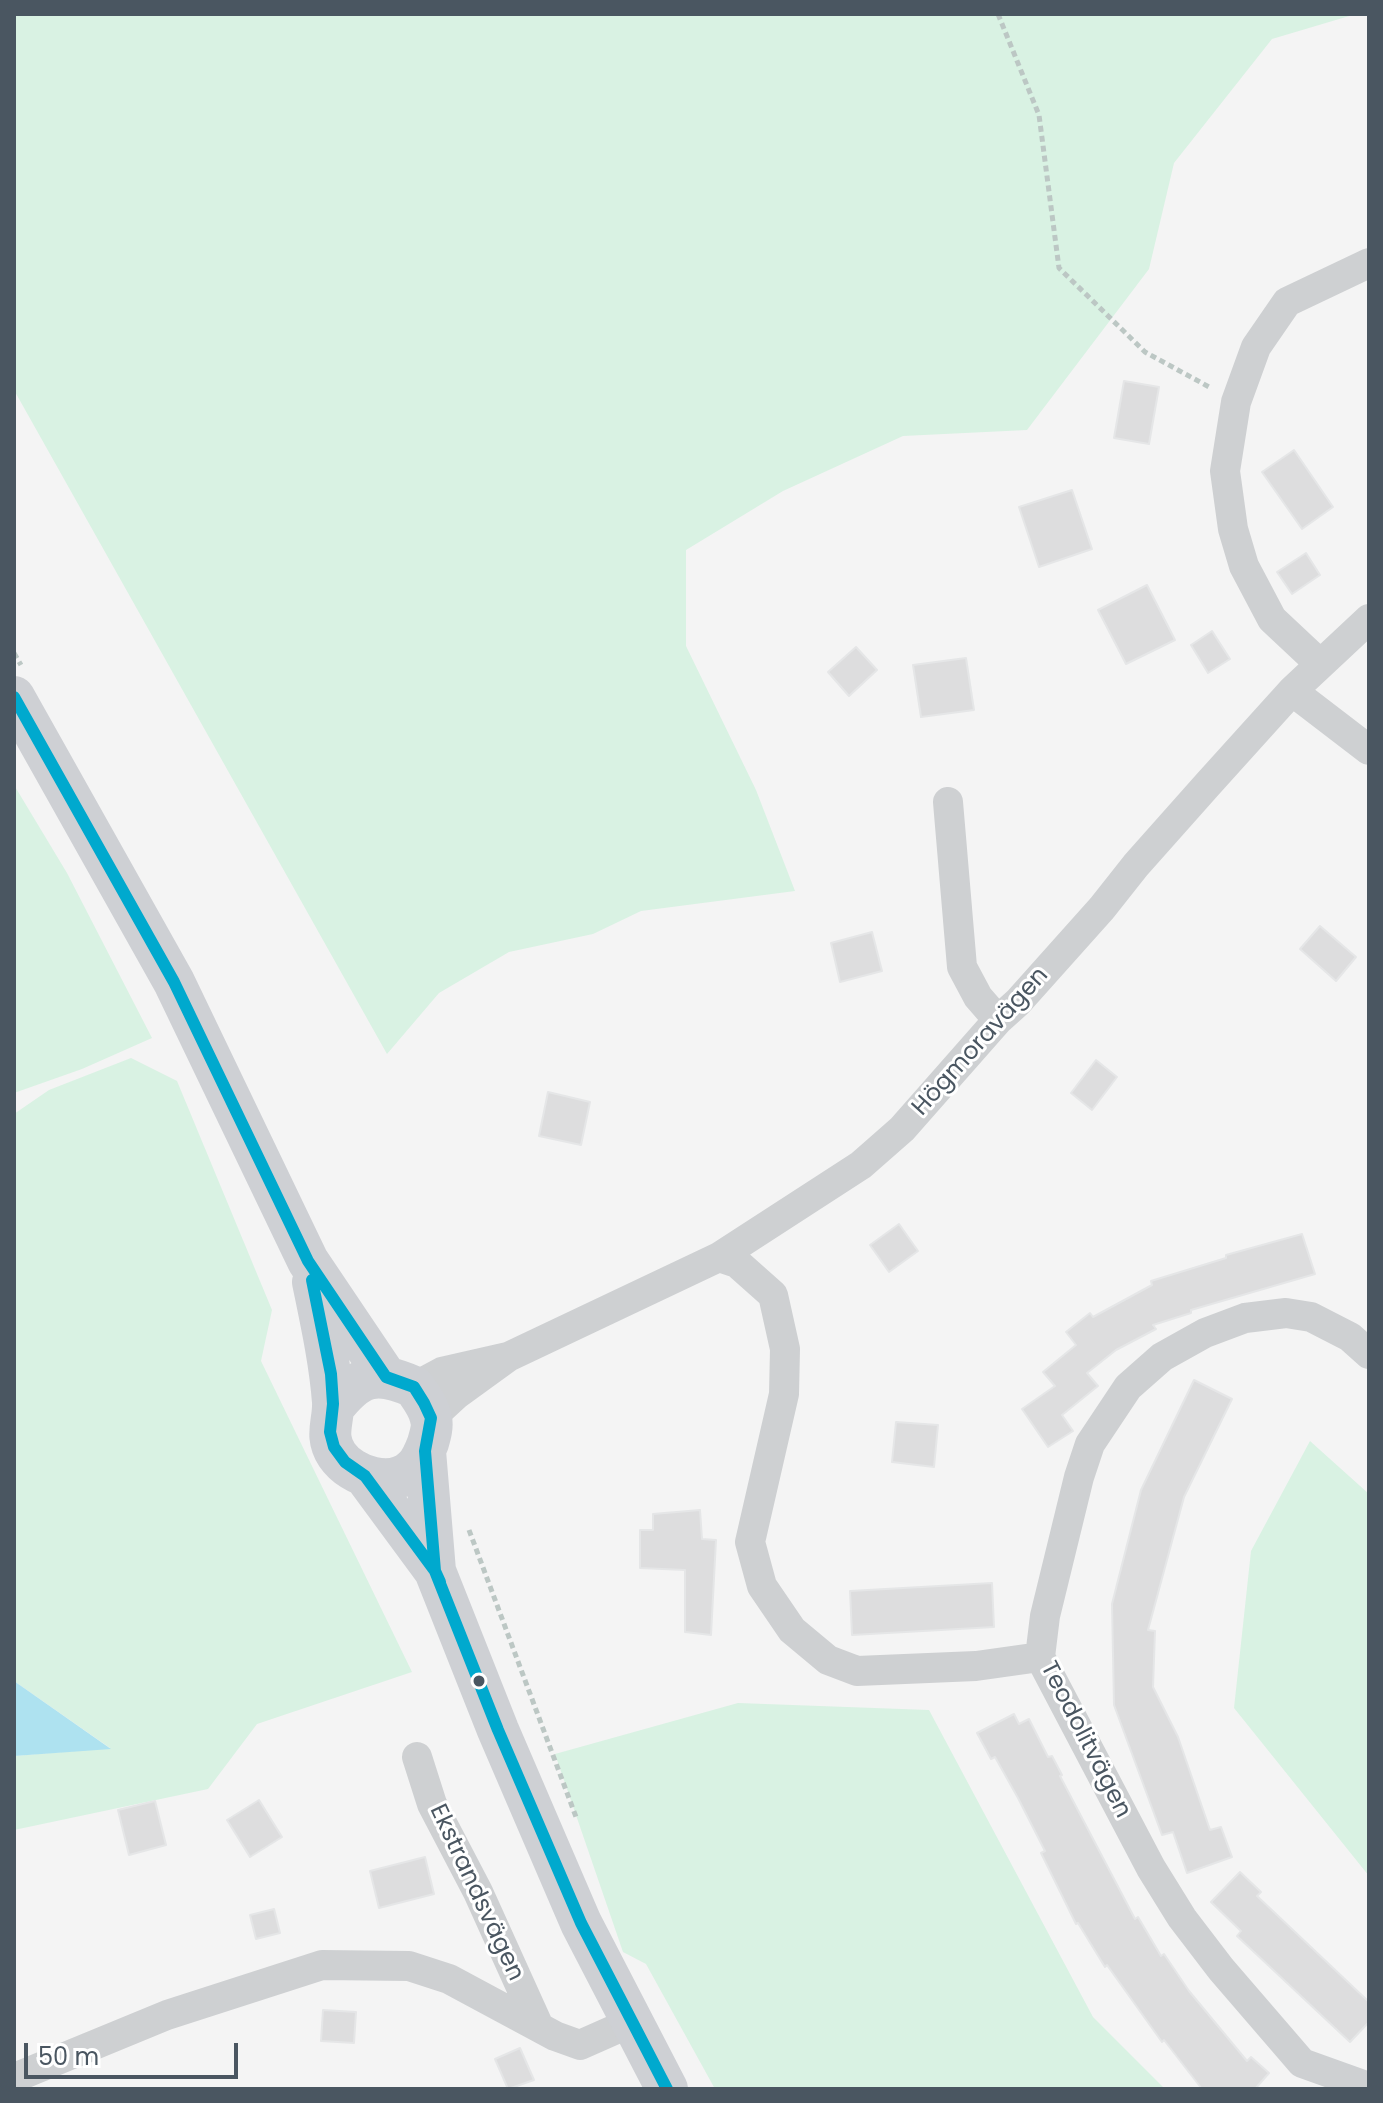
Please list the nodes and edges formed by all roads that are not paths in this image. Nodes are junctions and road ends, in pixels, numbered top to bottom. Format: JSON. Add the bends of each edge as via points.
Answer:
{"nodes":[{"id":1,"x":1369,"y":263,"type":"edge"},
{"id":2,"x":1369,"y":619,"type":"edge"},
{"id":3,"x":1320,"y":664,"type":"junction"},
{"id":4,"x":1292,"y":691,"type":"junction"},
{"id":5,"x":14,"y":697,"type":"edge"},
{"id":6,"x":1369,"y":750,"type":"edge"},
{"id":7,"x":948,"y":802,"type":"dead end"},
{"id":8,"x":998,"y":1020,"type":"junction"},
{"id":9,"x":719,"y":1257,"type":"junction"},
{"id":10,"x":308,"y":1261,"type":"junction"},
{"id":11,"x":1369,"y":1354,"type":"edge"},
{"id":12,"x":334,"y":1407,"type":"junction"},
{"id":13,"x":414,"y":1408,"type":"junction"},
{"id":14,"x":365,"y":1476,"type":"junction"},
{"id":15,"x":435,"y":1571,"type":"junction"},
{"id":16,"x":1040,"y":1657,"type":"junction"},
{"id":17,"x":417,"y":1757,"type":"dead end"},
{"id":18,"x":632,"y":2022,"type":"junction"},
{"id":19,"x":539,"y":2027,"type":"junction"},
{"id":20,"x":14,"y":2078,"type":"edge"},
{"id":21,"x":1369,"y":2087,"type":"edge"},
{"id":22,"x":667,"y":2089,"type":"edge"}],
"edges":[{"from":1,"to":3,"type":"street","via":[[1287,302],[1256,347],[1236,402],[1225,471],[1244,566],[1272,619]]},
{"from":2,"to":3,"type":"street","name":"Högmoravägen"},
{"from":3,"to":4,"type":"street","name":"Högmoravägen"},
{"from":4,"to":6,"type":"street"},
{"from":4,"to":8,"type":"street","name":"Högmoravägen"},
{"from":5,"to":10,"type":"main road","via":[[174,982]]},
{"from":7,"to":8,"type":"street","via":[[962,967]]},
{"from":8,"to":9,"type":"street","name":"Högmoravägen","via":[[902,1129],[861,1165]]},
{"from":9,"to":13,"type":"street","name":"Högmoravägen","via":[[508,1357],[457,1394]]},
{"from":9,"to":16,"type":"street","via":[[737,1263],[773,1295],[785,1349],[784,1394],[750,1542],[762,1586],[792,1630],[828,1660],[857,1671],[976,1666]]},
{"from":10,"to":12,"type":"main road"},
{"from":10,"to":13,"type":"main road"},
{"from":11,"to":16,"type":"street","name":"Teodolitvägen","via":[[1350,1337],[1311,1317],[1286,1313],[1245,1318],[1162,1357],[1128,1387],[1090,1444],[1079,1477]]},
{"from":12,"to":13,"type":"main road","via":[[348,1388],[366,1378]]},
{"from":12,"to":14,"type":"main road","via":[[330,1440],[338,1456]]},
{"from":13,"to":14,"type":"main road","via":[[412,1470],[390,1480]]},
{"from":13,"to":15,"type":"main road"},
{"from":14,"to":15,"type":"main road"},
{"from":15,"to":18,"type":"main road","via":[[581,1923]]},
{"from":16,"to":21,"type":"street","name":"Teodolitvägen","via":[[1151,1868],[1198,1938],[1302,2063]]},
{"from":17,"to":19,"type":"street","name":"Ekstrandsvägen","via":[[432,1804]]},
{"from":18,"to":19,"type":"street","name":"Ekstrandsvägen","via":[[580,2045]]},
{"from":18,"to":22,"type":"main road"},
{"from":19,"to":20,"type":"street","name":"Ekstrandsvägen","via":[[449,1979],[409,1966],[322,1965],[167,2015]]}]}
